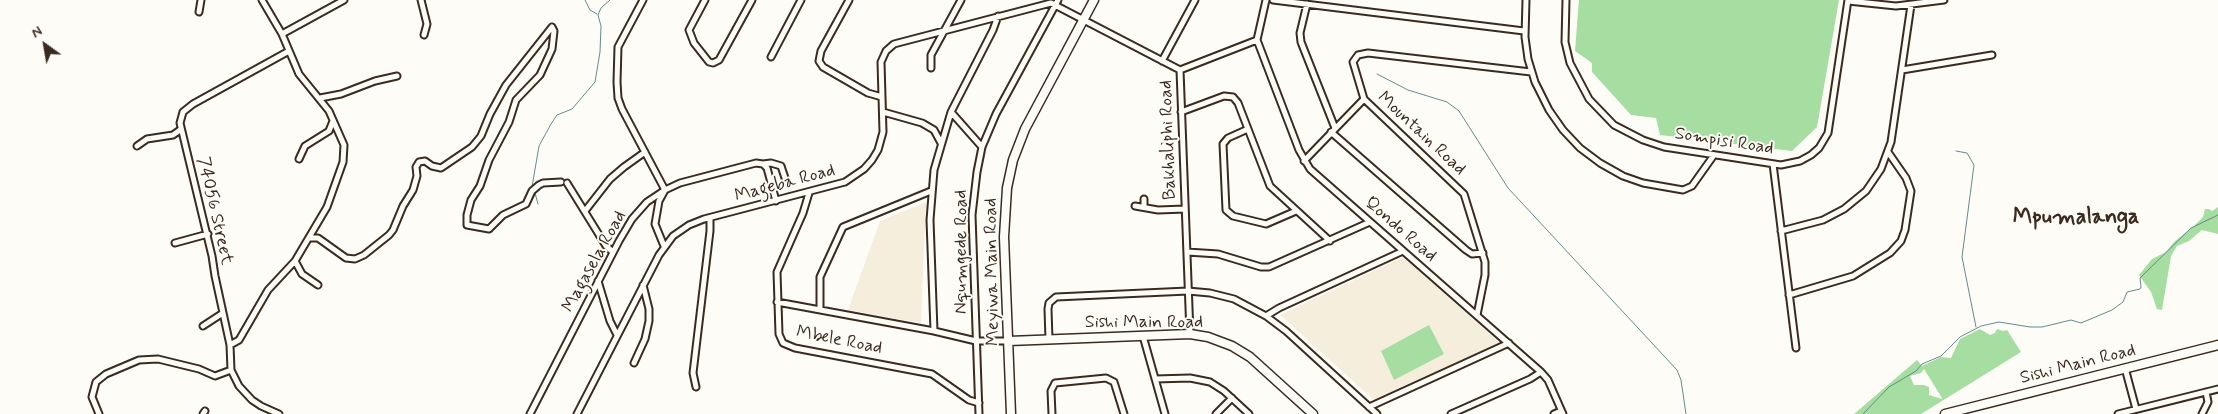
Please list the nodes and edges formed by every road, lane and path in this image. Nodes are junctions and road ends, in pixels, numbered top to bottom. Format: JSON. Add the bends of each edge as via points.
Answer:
{"nodes":[{"id":1,"x":201,"y":0,"type":"edge"},
{"id":2,"x":262,"y":0,"type":"edge"},
{"id":3,"x":344,"y":0,"type":"edge"},
{"id":4,"x":421,"y":0,"type":"edge"},
{"id":5,"x":643,"y":0,"type":"edge"},
{"id":6,"x":705,"y":0,"type":"edge"},
{"id":7,"x":752,"y":0,"type":"edge"},
{"id":8,"x":801,"y":0,"type":"edge"},
{"id":9,"x":849,"y":0,"type":"edge"},
{"id":10,"x":962,"y":0,"type":"edge"},
{"id":11,"x":1094,"y":0,"type":"edge"},
{"id":12,"x":1195,"y":0,"type":"edge"},
{"id":13,"x":1266,"y":0,"type":"edge"},
{"id":14,"x":1273,"y":0,"type":"edge"},
{"id":15,"x":1526,"y":0,"type":"edge"},
{"id":16,"x":1566,"y":0,"type":"edge"},
{"id":17,"x":1848,"y":0,"type":"edge"},
{"id":18,"x":1944,"y":0,"type":"edge"},
{"id":19,"x":1057,"y":2,"type":"edge"},
{"id":20,"x":1306,"y":4,"type":"junction"},
{"id":21,"x":1911,"y":5,"type":"junction"},
{"id":22,"x":198,"y":12,"type":"dead end"},
{"id":23,"x":998,"y":16,"type":"junction"},
{"id":24,"x":1084,"y":19,"type":"junction"},
{"id":25,"x":944,"y":30,"type":"junction"},
{"id":26,"x":1524,"y":31,"type":"junction"},
{"id":27,"x":282,"y":34,"type":"junction"},
{"id":28,"x":424,"y":35,"type":"dead end"},
{"id":29,"x":1258,"y":40,"type":"junction"},
{"id":30,"x":289,"y":51,"type":"junction"},
{"id":31,"x":1992,"y":55,"type":"dead end"},
{"id":32,"x":771,"y":57,"type":"dead end"},
{"id":33,"x":1162,"y":60,"type":"junction"},
{"id":34,"x":931,"y":68,"type":"dead end"},
{"id":35,"x":1180,"y":70,"type":"junction"},
{"id":36,"x":1902,"y":70,"type":"junction"},
{"id":37,"x":1531,"y":72,"type":"junction"},
{"id":38,"x":397,"y":76,"type":"dead end"},
{"id":39,"x":882,"y":97,"type":"junction"},
{"id":40,"x":320,"y":98,"type":"junction"},
{"id":41,"x":1364,"y":99,"type":"junction"},
{"id":42,"x":882,"y":112,"type":"junction"},
{"id":43,"x":951,"y":112,"type":"junction"},
{"id":44,"x":1182,"y":112,"type":"junction"},
{"id":45,"x":333,"y":120,"type":"junction"},
{"id":46,"x":180,"y":130,"type":"junction"},
{"id":47,"x":1248,"y":130,"type":"junction"},
{"id":48,"x":1333,"y":130,"type":"junction"},
{"id":49,"x":941,"y":142,"type":"junction"},
{"id":50,"x":138,"y":146,"type":"dead end"},
{"id":51,"x":982,"y":147,"type":"junction"},
{"id":52,"x":645,"y":152,"type":"junction"},
{"id":53,"x":1888,"y":152,"type":"junction"},
{"id":54,"x":1714,"y":155,"type":"junction"},
{"id":55,"x":299,"y":159,"type":"dead end"},
{"id":56,"x":1304,"y":161,"type":"junction"},
{"id":57,"x":763,"y":164,"type":"junction"},
{"id":58,"x":1773,"y":164,"type":"junction"},
{"id":59,"x":786,"y":180,"type":"dead end"},
{"id":60,"x":560,"y":182,"type":"dead end"},
{"id":61,"x":567,"y":183,"type":"dead end"},
{"id":62,"x":665,"y":190,"type":"junction"},
{"id":63,"x":931,"y":191,"type":"junction"},
{"id":64,"x":809,"y":193,"type":"junction"},
{"id":65,"x":1144,"y":199,"type":"dead end"},
{"id":66,"x":776,"y":201,"type":"junction"},
{"id":67,"x":1135,"y":206,"type":"dead end"},
{"id":68,"x":1144,"y":207,"type":"junction"},
{"id":69,"x":1186,"y":209,"type":"junction"},
{"id":70,"x":585,"y":211,"type":"junction"},
{"id":71,"x":1296,"y":211,"type":"junction"},
{"id":72,"x":710,"y":218,"type":"junction"},
{"id":73,"x":1370,"y":222,"type":"junction"},
{"id":74,"x":1781,"y":231,"type":"junction"},
{"id":75,"x":208,"y":234,"type":"junction"},
{"id":76,"x":309,"y":238,"type":"junction"},
{"id":77,"x":1330,"y":241,"type":"junction"},
{"id":78,"x":175,"y":243,"type":"dead end"},
{"id":79,"x":664,"y":246,"type":"junction"},
{"id":80,"x":1403,"y":251,"type":"junction"},
{"id":81,"x":613,"y":252,"type":"junction"},
{"id":82,"x":1187,"y":252,"type":"junction"},
{"id":83,"x":1483,"y":253,"type":"junction"},
{"id":84,"x":295,"y":261,"type":"junction"},
{"id":85,"x":598,"y":281,"type":"junction"},
{"id":86,"x":318,"y":285,"type":"dead end"},
{"id":87,"x":643,"y":285,"type":"junction"},
{"id":88,"x":1188,"y":291,"type":"junction"},
{"id":89,"x":1789,"y":295,"type":"junction"},
{"id":90,"x":778,"y":302,"type":"junction"},
{"id":91,"x":820,"y":310,"type":"junction"},
{"id":92,"x":223,"y":313,"type":"junction"},
{"id":93,"x":1477,"y":315,"type":"junction"},
{"id":94,"x":1266,"y":316,"type":"junction"},
{"id":95,"x":203,"y":326,"type":"dead end"},
{"id":96,"x":934,"y":331,"type":"junction"},
{"id":97,"x":1190,"y":334,"type":"junction"},
{"id":98,"x":617,"y":335,"type":"junction"},
{"id":99,"x":1143,"y":336,"type":"junction"},
{"id":100,"x":1049,"y":340,"type":"junction"},
{"id":101,"x":976,"y":341,"type":"junction"},
{"id":102,"x":1008,"y":341,"type":"junction"},
{"id":103,"x":1509,"y":343,"type":"junction"},
{"id":104,"x":230,"y":345,"type":"junction"},
{"id":105,"x":2218,"y":345,"type":"edge"},
{"id":106,"x":1796,"y":348,"type":"dead end"},
{"id":107,"x":634,"y":363,"type":"dead end"},
{"id":108,"x":2125,"y":368,"type":"junction"},
{"id":109,"x":230,"y":370,"type":"junction"},
{"id":110,"x":1541,"y":372,"type":"junction"},
{"id":111,"x":1155,"y":379,"type":"junction"},
{"id":112,"x":696,"y":387,"type":"dead end"},
{"id":113,"x":2218,"y":389,"type":"edge"},
{"id":114,"x":2206,"y":392,"type":"junction"},
{"id":115,"x":1232,"y":398,"type":"junction"},
{"id":116,"x":979,"y":403,"type":"junction"},
{"id":117,"x":1369,"y":407,"type":"junction"},
{"id":118,"x":2136,"y":409,"type":"junction"},
{"id":119,"x":1562,"y":412,"type":"edge"},
{"id":120,"x":99,"y":414,"type":"edge"},
{"id":121,"x":279,"y":414,"type":"edge"},
{"id":122,"x":530,"y":414,"type":"edge"},
{"id":123,"x":577,"y":414,"type":"edge"},
{"id":124,"x":979,"y":414,"type":"edge"},
{"id":125,"x":1012,"y":414,"type":"edge"},
{"id":126,"x":1052,"y":414,"type":"edge"},
{"id":127,"x":1124,"y":414,"type":"edge"},
{"id":128,"x":1165,"y":414,"type":"edge"},
{"id":129,"x":1216,"y":414,"type":"edge"},
{"id":130,"x":1249,"y":414,"type":"edge"},
{"id":131,"x":1313,"y":414,"type":"edge"},
{"id":132,"x":1377,"y":414,"type":"edge"},
{"id":133,"x":1451,"y":414,"type":"edge"},
{"id":134,"x":1554,"y":414,"type":"edge"},
{"id":135,"x":1945,"y":414,"type":"edge"},
{"id":136,"x":2118,"y":414,"type":"edge"},
{"id":137,"x":2202,"y":414,"type":"edge"}],
"edges":[{"from":1,"to":22,"type":"street"},
{"from":2,"to":27,"type":"street"},
{"from":3,"to":27,"type":"street"},
{"from":4,"to":28,"type":"street","via":[[427,24]]},
{"from":5,"to":52,"type":"street","via":[[618,48],[616,64],[620,103]]},
{"from":6,"to":7,"type":"street","via":[[689,30],[694,43],[713,62],[719,60]]},
{"from":8,"to":32,"type":"street"},
{"from":9,"to":39,"type":"street","via":[[821,51],[819,61],[823,67],[868,93]]},
{"from":10,"to":25,"type":"street"},
{"from":11,"to":24,"type":"street","name":"Meyiwa Main Road"},
{"from":12,"to":33,"type":"street"},
{"from":13,"to":29,"type":"street"},
{"from":14,"to":20,"type":"street"},
{"from":15,"to":26,"type":"street"},
{"from":16,"to":54,"type":"street","name":"Sompisi Road","via":[[1565,42],[1570,63],[1582,88],[1598,109],[1614,125],[1643,140],[1664,147]]},
{"from":17,"to":21,"type":"street","via":[[1886,6]]},
{"from":17,"to":58,"type":"street","name":"Sompisi Road","via":[[1828,132],[1819,148],[1807,158],[1791,164]]},
{"from":18,"to":21,"type":"street"},
{"from":19,"to":23,"type":"street","name":"Mageba Road"},
{"from":19,"to":24,"type":"street"},
{"from":19,"to":51,"type":"street","name":"Nqumgede Road","via":[[996,114]]},
{"from":20,"to":26,"type":"street"},
{"from":20,"to":48,"type":"street","via":[[1301,42]]},
{"from":21,"to":36,"type":"street"},
{"from":23,"to":25,"type":"street","name":"Mageba Road"},
{"from":23,"to":43,"type":"street"},
{"from":24,"to":33,"type":"street"},
{"from":24,"to":102,"type":"street","name":"Meyiwa Main Road","via":[[1025,128],[1013,160],[1007,188],[1004,237]]},
{"from":25,"to":34,"type":"street","via":[[932,55]]},
{"from":25,"to":39,"type":"street","name":"Mageba Road","via":[[890,46],[882,62]]},
{"from":26,"to":37,"type":"street"},
{"from":27,"to":30,"type":"street"},
{"from":29,"to":35,"type":"street","name":"Bakhaliphi Road"},
{"from":29,"to":56,"type":"street","name":"Qondo Road"},
{"from":30,"to":40,"type":"street","via":[[299,74]]},
{"from":30,"to":46,"type":"street","via":[[187,109],[181,117]]},
{"from":31,"to":36,"type":"street"},
{"from":33,"to":35,"type":"street"},
{"from":35,"to":44,"type":"street","name":"Bakhaliphi Road"},
{"from":36,"to":53,"type":"street"},
{"from":37,"to":41,"type":"street","name":"Mountain Road","via":[[1363,53],[1356,57],[1353,65]]},
{"from":37,"to":54,"type":"street","via":[[1549,110],[1566,134],[1590,156],[1623,176],[1683,190],[1692,186]]},
{"from":38,"to":40,"type":"street"},
{"from":39,"to":42,"type":"street","name":"Mageba Road"},
{"from":40,"to":45,"type":"street"},
{"from":41,"to":48,"type":"street"},
{"from":41,"to":83,"type":"street","name":"Mountain Road","via":[[1463,192]]},
{"from":42,"to":49,"type":"street","via":[[922,123],[934,130]]},
{"from":42,"to":64,"type":"street","name":"Mageba Road","via":[[881,141],[868,165],[845,182]]},
{"from":43,"to":49,"type":"street"},
{"from":43,"to":51,"type":"street"},
{"from":44,"to":47,"type":"street","via":[[1230,96],[1238,103]]},
{"from":44,"to":69,"type":"street","name":"Bakhaliphi Road"},
{"from":45,"to":55,"type":"street","via":[[329,131],[305,146]]},
{"from":45,"to":76,"type":"street","via":[[344,145],[343,162],[327,207]]},
{"from":46,"to":50,"type":"street","via":[[173,135],[147,139]]},
{"from":46,"to":75,"type":"street","name":"74056 Street"},
{"from":47,"to":71,"type":"street","via":[[1270,186]]},
{"from":47,"to":71,"type":"street","via":[[1228,138],[1223,144],[1226,210],[1232,216],[1266,224]]},
{"from":48,"to":56,"type":"street"},
{"from":48,"to":83,"type":"street","via":[[1466,250],[1472,254]]},
{"from":49,"to":63,"type":"street"},
{"from":51,"to":101,"type":"street","name":"Nqumgede Road","via":[[972,215]]},
{"from":52,"to":62,"type":"street"},
{"from":52,"to":70,"type":"street","via":[[610,179]]},
{"from":53,"to":74,"type":"street","via":[[1872,183],[1844,209],[1824,220]]},
{"from":53,"to":89,"type":"street","via":[[1911,188],[1901,241],[1890,253],[1853,276]]},
{"from":54,"to":58,"type":"street","name":"Sompisi Road"},
{"from":56,"to":73,"type":"street","name":"Qondo Road","via":[[1310,170]]},
{"from":57,"to":59,"type":"street","via":[[780,166]]},
{"from":57,"to":62,"type":"street","name":"Magasela Road","via":[[756,162],[692,179]]},
{"from":57,"to":66,"type":"street"},
{"from":58,"to":74,"type":"street"},
{"from":60,"to":76,"type":"street","via":[[543,183],[534,189],[526,204],[503,215],[489,228],[466,225],[470,200],[480,186],[516,100],[542,71],[553,43],[552,27],[506,85],[474,146],[441,168],[425,161],[419,162],[413,190],[389,235],[355,259],[346,258],[318,238]]},
{"from":61,"to":70,"type":"street"},
{"from":62,"to":79,"type":"street","via":[[659,201],[655,224]]},
{"from":62,"to":81,"type":"street","name":"Magasela Road","via":[[638,211]]},
{"from":63,"to":91,"type":"street","via":[[844,227],[820,276]]},
{"from":63,"to":96,"type":"street"},
{"from":64,"to":66,"type":"street","name":"Mageba Road"},
{"from":64,"to":90,"type":"street","name":"Mbele Road","via":[[777,272]]},
{"from":65,"to":68,"type":"street"},
{"from":66,"to":72,"type":"street","name":"Mageba Road"},
{"from":67,"to":68,"type":"street"},
{"from":68,"to":69,"type":"street"},
{"from":69,"to":82,"type":"street","name":"Bakhaliphi Road"},
{"from":70,"to":81,"type":"street"},
{"from":71,"to":77,"type":"street"},
{"from":72,"to":79,"type":"street","name":"Mageba Road","via":[[681,229]]},
{"from":72,"to":112,"type":"street","via":[[692,374]]},
{"from":73,"to":77,"type":"street"},
{"from":73,"to":80,"type":"street","name":"Qondo Road"},
{"from":74,"to":89,"type":"street"},
{"from":75,"to":78,"type":"street"},
{"from":75,"to":92,"type":"street","name":"74056 Street"},
{"from":76,"to":84,"type":"street"},
{"from":77,"to":82,"type":"street","via":[[1265,267],[1218,254]]},
{"from":79,"to":87,"type":"street","name":"Mageba Road"},
{"from":80,"to":93,"type":"street","name":"Qondo Road"},
{"from":80,"to":94,"type":"street"},
{"from":81,"to":85,"type":"street","name":"Magasela Road"},
{"from":82,"to":88,"type":"street","name":"Bakhaliphi Road"},
{"from":83,"to":93,"type":"street","name":"Mountain Road","via":[[1485,275]]},
{"from":84,"to":86,"type":"street","via":[[298,270]]},
{"from":84,"to":104,"type":"street","via":[[268,290],[239,340]]},
{"from":85,"to":98,"type":"street"},
{"from":85,"to":122,"type":"street","name":"Magasela Road"},
{"from":87,"to":98,"type":"street","name":"Mageba Road"},
{"from":87,"to":107,"type":"street","via":[[650,321]]},
{"from":88,"to":94,"type":"street","via":[[1234,299]]},
{"from":88,"to":97,"type":"street","name":"Bakhaliphi Road"},
{"from":88,"to":100,"type":"street","via":[[1056,297],[1048,309]]},
{"from":89,"to":106,"type":"street"},
{"from":90,"to":91,"type":"street"},
{"from":90,"to":116,"type":"street","name":"Mbele Road","via":[[779,334],[786,345],[932,374],[968,400]]},
{"from":91,"to":96,"type":"street"},
{"from":92,"to":95,"type":"street"},
{"from":92,"to":104,"type":"street","name":"74056 Street"},
{"from":93,"to":103,"type":"street","name":"Qondo Road"},
{"from":94,"to":117,"type":"street","via":[[1286,330]]},
{"from":96,"to":101,"type":"street"},
{"from":97,"to":99,"type":"street","name":"Sishi Main Road"},
{"from":97,"to":131,"type":"street","name":"Sishi Main Road","via":[[1219,340],[1241,351]]},
{"from":98,"to":123,"type":"street","name":"Mageba Road"},
{"from":99,"to":100,"type":"street","name":"Sishi Main Road"},
{"from":99,"to":111,"type":"street"},
{"from":100,"to":102,"type":"street","name":"Sishi Main Road"},
{"from":101,"to":102,"type":"street"},
{"from":101,"to":116,"type":"street","name":"Nqumgede Road"},
{"from":102,"to":125,"type":"street","name":"Meyiwa Main Road"},
{"from":103,"to":110,"type":"street","name":"Qondo Road"},
{"from":103,"to":117,"type":"street"},
{"from":104,"to":109,"type":"street","name":"74056 Street"},
{"from":105,"to":108,"type":"street","name":"Sishi Main Road"},
{"from":108,"to":118,"type":"street"},
{"from":108,"to":135,"type":"street","name":"Sishi Main Road"},
{"from":109,"to":120,"type":"street","via":[[215,376],[158,359],[139,360],[106,374],[96,382],[92,397]]},
{"from":109,"to":121,"type":"street","via":[[252,400]]},
{"from":110,"to":119,"type":"street","name":"Qondo Road"},
{"from":110,"to":133,"type":"street"},
{"from":111,"to":115,"type":"street","via":[[1184,377],[1202,380],[1217,386]]},
{"from":111,"to":128,"type":"street"},
{"from":113,"to":114,"type":"street"},
{"from":114,"to":118,"type":"street"},
{"from":114,"to":137,"type":"street","via":[[2208,402]]},
{"from":115,"to":129,"type":"street"},
{"from":115,"to":130,"type":"street"},
{"from":116,"to":124,"type":"street","name":"Nqumgede Road"},
{"from":117,"to":132,"type":"street"},
{"from":118,"to":136,"type":"street"},
{"from":119,"to":134,"type":"street"},
{"from":126,"to":127,"type":"street","via":[[1051,391],[1055,383],[1106,378],[1114,382]]}]}
